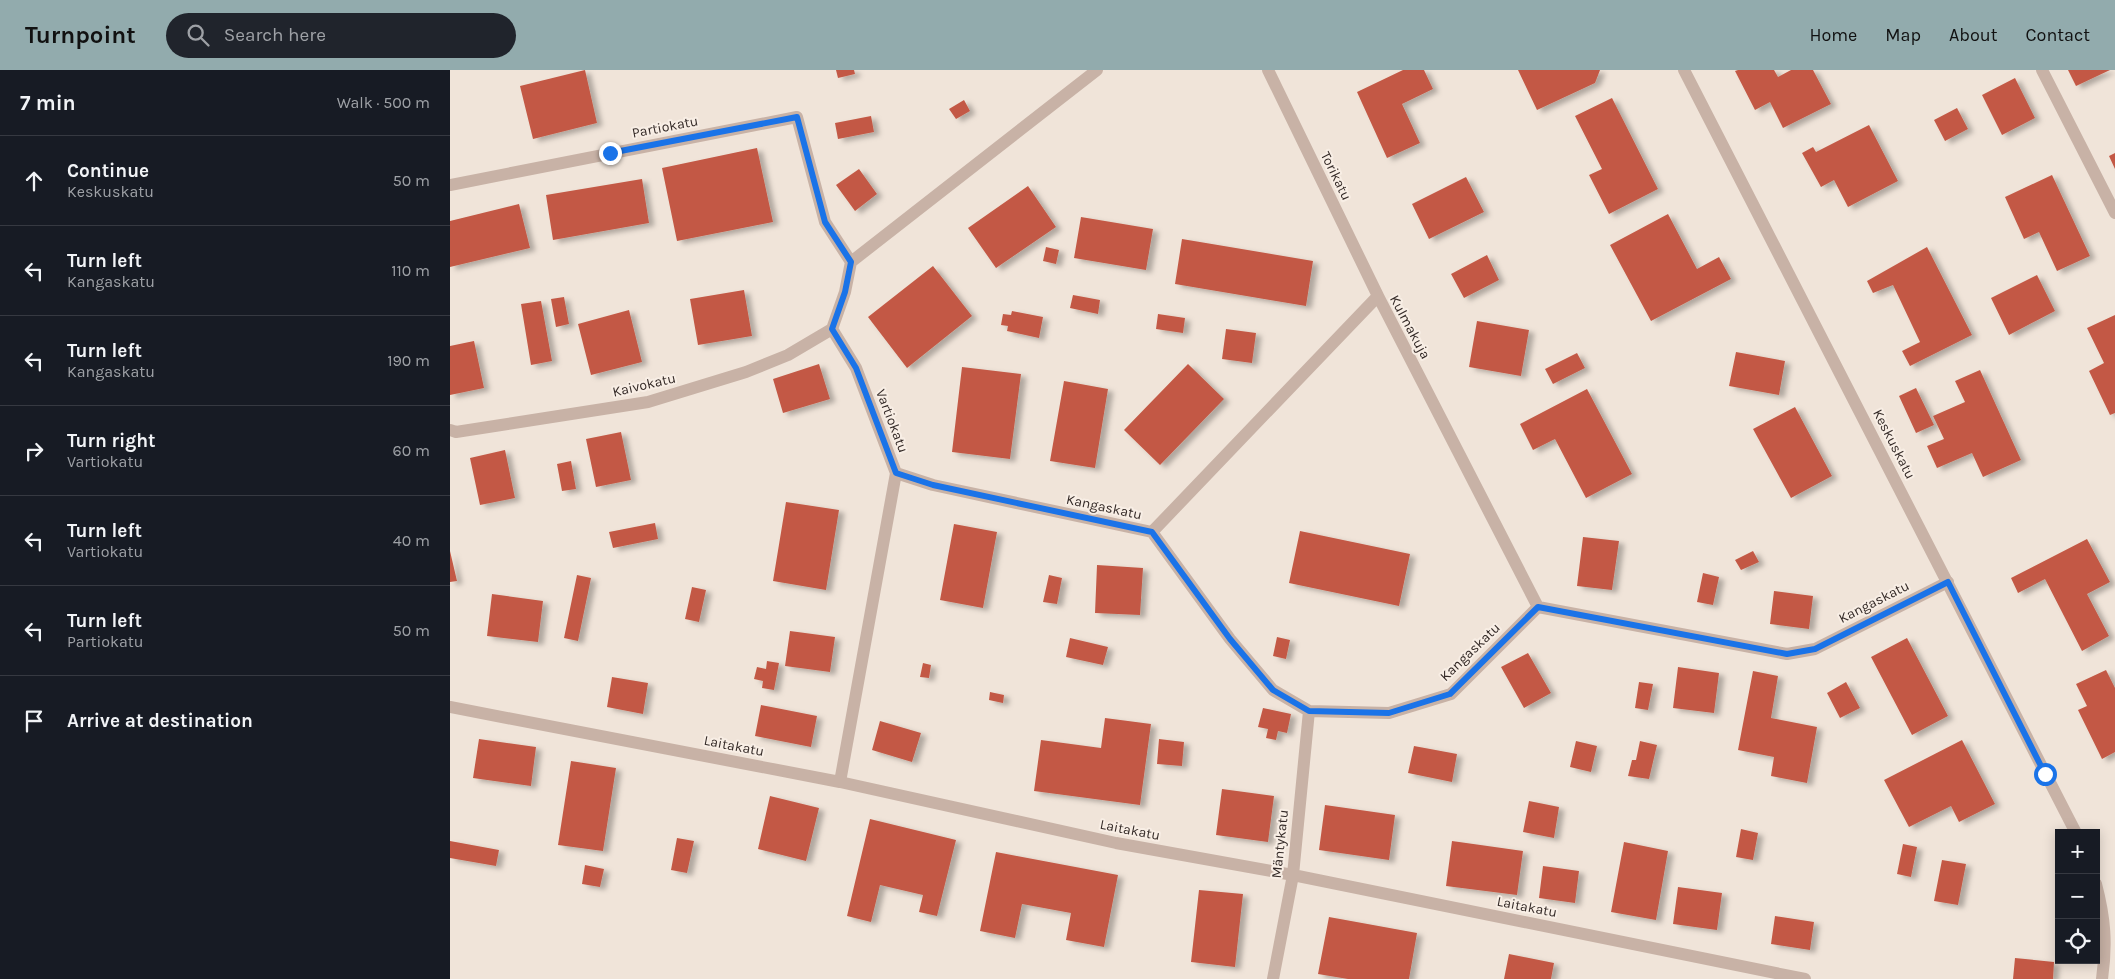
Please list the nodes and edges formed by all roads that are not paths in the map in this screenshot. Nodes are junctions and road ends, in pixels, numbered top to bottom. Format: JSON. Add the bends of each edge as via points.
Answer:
{"nodes":[{"id":1,"x":1097,"y":70,"type":"edge"},
{"id":2,"x":1268,"y":70,"type":"edge"},
{"id":3,"x":1684,"y":70,"type":"edge"},
{"id":4,"x":2042,"y":70,"type":"edge"},
{"id":5,"x":450,"y":185,"type":"edge"},
{"id":6,"x":2115,"y":214,"type":"edge"},
{"id":7,"x":851,"y":262,"type":"junction"},
{"id":8,"x":1378,"y":296,"type":"junction"},
{"id":9,"x":832,"y":329,"type":"junction"},
{"id":10,"x":450,"y":430,"type":"edge"},
{"id":11,"x":896,"y":473,"type":"junction"},
{"id":12,"x":1152,"y":532,"type":"junction"},
{"id":13,"x":1948,"y":582,"type":"junction"},
{"id":14,"x":1538,"y":607,"type":"junction"},
{"id":15,"x":450,"y":707,"type":"edge"},
{"id":16,"x":1309,"y":711,"type":"junction"},
{"id":17,"x":840,"y":782,"type":"junction"},
{"id":18,"x":2074,"y":829,"type":"edge"},
{"id":19,"x":1293,"y":875,"type":"junction"},
{"id":20,"x":2100,"y":901,"type":"edge"},
{"id":21,"x":1273,"y":979,"type":"edge"},
{"id":22,"x":1805,"y":979,"type":"edge"},
{"id":23,"x":2102,"y":979,"type":"edge"}],
"edges":[{"from":1,"to":7,"type":"street"},
{"from":2,"to":8,"type":"street","name":"Torikatu"},
{"from":3,"to":13,"type":"street","name":"Keskuskatu"},
{"from":4,"to":6,"type":"street"},
{"from":5,"to":7,"type":"street","name":"Partiokatu","via":[[797,117],[825,222]]},
{"from":7,"to":9,"type":"street"},
{"from":8,"to":12,"type":"street","name":"Kulmakuja"},
{"from":8,"to":14,"type":"street","name":"Kulmakuja"},
{"from":9,"to":10,"type":"street","name":"Kaivokatu","via":[[788,355],[746,372],[648,402],[456,432]]},
{"from":9,"to":11,"type":"street","name":"Vartiokatu","via":[[856,368]]},
{"from":11,"to":12,"type":"street","name":"Kangaskatu","via":[[933,485]]},
{"from":11,"to":17,"type":"street","name":"Vartiokatu"},
{"from":12,"to":16,"type":"street","name":"Kangaskatu","via":[[1230,639],[1273,690]]},
{"from":13,"to":14,"type":"street","name":"Kangaskatu","via":[[1815,649],[1787,654]]},
{"from":13,"to":18,"type":"street","name":"Keskuskatu"},
{"from":14,"to":16,"type":"street","name":"Kangaskatu","via":[[1450,694],[1389,713]]},
{"from":15,"to":17,"type":"street","name":"Laitakatu"},
{"from":16,"to":19,"type":"street","name":"Mäntykatu"},
{"from":17,"to":19,"type":"street","name":"Laitakatu","via":[[1116,843]]},
{"from":19,"to":21,"type":"street","name":"Mäntykatu"},
{"from":19,"to":22,"type":"street","name":"Laitakatu"},
{"from":20,"to":23,"type":"street","via":[[2106,951]]}]}
